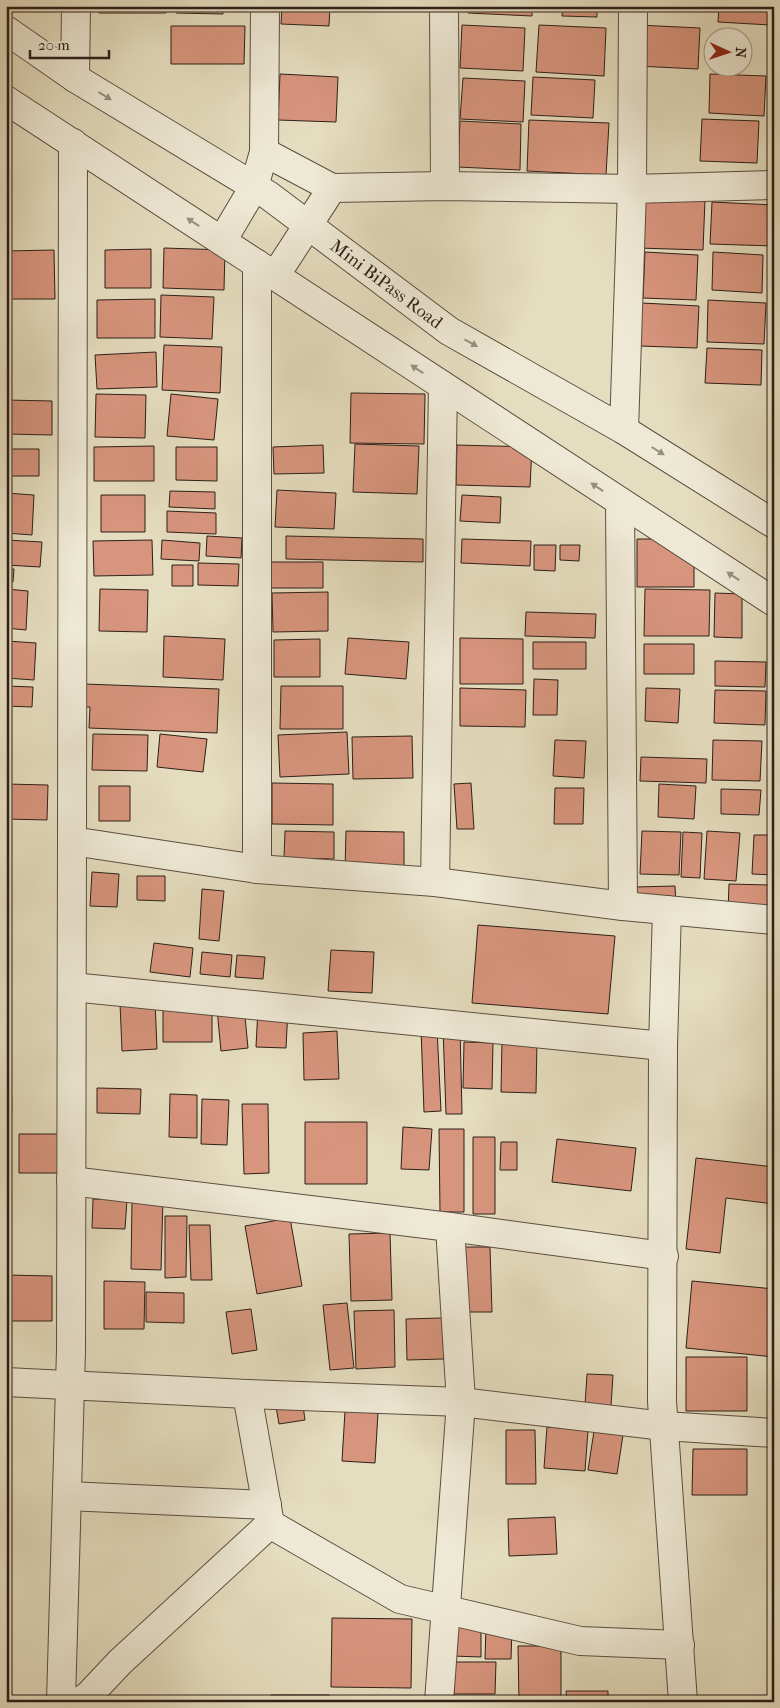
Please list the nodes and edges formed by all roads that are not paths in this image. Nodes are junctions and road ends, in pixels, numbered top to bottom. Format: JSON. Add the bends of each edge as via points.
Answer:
{"nodes":[{"id":1,"x":76,"y":6,"type":"edge"},
{"id":2,"x":265,"y":6,"type":"edge"},
{"id":3,"x":444,"y":6,"type":"edge"},
{"id":4,"x":633,"y":6,"type":"edge"},
{"id":5,"x":6,"y":30,"type":"edge"},
{"id":6,"x":76,"y":78,"type":"junction"},
{"id":7,"x":6,"y":100,"type":"edge"},
{"id":8,"x":73,"y":143,"type":"junction"},
{"id":9,"x":264,"y":152,"type":"junction"},
{"id":10,"x":774,"y":185,"type":"edge"},
{"id":11,"x":445,"y":186,"type":"junction"},
{"id":12,"x":254,"y":187,"type":"junction"},
{"id":13,"x":332,"y":188,"type":"junction"},
{"id":14,"x":632,"y":189,"type":"junction"},
{"id":15,"x":307,"y":225,"type":"junction"},
{"id":16,"x":222,"y":241,"type":"junction"},
{"id":17,"x":266,"y":270,"type":"junction"},
{"id":18,"x":443,"y":386,"type":"junction"},
{"id":19,"x":624,"y":430,"type":"junction"},
{"id":20,"x":620,"y":502,"type":"junction"},
{"id":21,"x":774,"y":524,"type":"edge"},
{"id":22,"x":774,"y":602,"type":"edge"},
{"id":23,"x":72,"y":841,"type":"junction"},
{"id":24,"x":257,"y":869,"type":"junction"},
{"id":25,"x":435,"y":882,"type":"junction"},
{"id":26,"x":623,"y":906,"type":"junction"},
{"id":27,"x":667,"y":910,"type":"junction"},
{"id":28,"x":774,"y":920,"type":"edge"},
{"id":29,"x":72,"y":987,"type":"junction"},
{"id":30,"x":663,"y":1046,"type":"junction"},
{"id":31,"x":71,"y":1180,"type":"junction"},
{"id":32,"x":450,"y":1227,"type":"junction"},
{"id":33,"x":664,"y":1256,"type":"junction"},
{"id":34,"x":6,"y":1382,"type":"edge"},
{"id":35,"x":70,"y":1384,"type":"junction"},
{"id":36,"x":247,"y":1394,"type":"junction"},
{"id":37,"x":461,"y":1402,"type":"junction"},
{"id":38,"x":664,"y":1426,"type":"junction"},
{"id":39,"x":774,"y":1433,"type":"edge"},
{"id":40,"x":67,"y":1496,"type":"junction"},
{"id":41,"x":269,"y":1514,"type":"junction"},
{"id":42,"x":447,"y":1610,"type":"junction"},
{"id":43,"x":680,"y":1645,"type":"junction"},
{"id":44,"x":62,"y":1702,"type":"edge"},
{"id":45,"x":79,"y":1702,"type":"edge"},
{"id":46,"x":439,"y":1702,"type":"edge"},
{"id":47,"x":683,"y":1702,"type":"edge"}],
"edges":[{"from":1,"to":6,"type":"street"},
{"from":2,"to":9,"type":"street"},
{"from":3,"to":11,"type":"street"},
{"from":4,"to":14,"type":"street"},
{"from":5,"to":6,"type":"street","name":"Mini BiPass Road"},
{"from":6,"to":12,"type":"street","name":"Mini BiPass Road","one_way":true},
{"from":7,"to":8,"type":"street"},
{"from":16,"to":8,"type":"street","one_way":true},
{"from":8,"to":23,"type":"street"},
{"from":9,"to":12,"type":"street"},
{"from":9,"to":13,"type":"street"},
{"from":10,"to":14,"type":"street"},
{"from":11,"to":13,"type":"street"},
{"from":11,"to":14,"type":"street"},
{"from":12,"to":15,"type":"street","name":"Mini BiPass Road"},
{"from":12,"to":16,"type":"street"},
{"from":13,"to":15,"type":"street"},
{"from":14,"to":19,"type":"street"},
{"from":15,"to":17,"type":"street"},
{"from":15,"to":19,"type":"street","name":"Mini BiPass Road","one_way":true,"via":[[449,331]]},
{"from":16,"to":17,"type":"street"},
{"from":18,"to":17,"type":"street","one_way":true},
{"from":17,"to":24,"type":"street"},
{"from":20,"to":18,"type":"street","one_way":true},
{"from":18,"to":25,"type":"street"},
{"from":19,"to":21,"type":"street","name":"Mini BiPass Road","one_way":true},
{"from":22,"to":20,"type":"street","one_way":true},
{"from":20,"to":26,"type":"street"},
{"from":23,"to":24,"type":"street"},
{"from":23,"to":29,"type":"street"},
{"from":24,"to":25,"type":"street"},
{"from":25,"to":26,"type":"street"},
{"from":26,"to":27,"type":"street"},
{"from":27,"to":28,"type":"street"},
{"from":27,"to":30,"type":"street"},
{"from":29,"to":30,"type":"street"},
{"from":29,"to":31,"type":"street"},
{"from":30,"to":33,"type":"street"},
{"from":31,"to":32,"type":"street"},
{"from":31,"to":35,"type":"street"},
{"from":32,"to":33,"type":"street"},
{"from":32,"to":37,"type":"street"},
{"from":33,"to":38,"type":"street"},
{"from":34,"to":35,"type":"street"},
{"from":35,"to":36,"type":"street"},
{"from":35,"to":40,"type":"street"},
{"from":36,"to":37,"type":"street"},
{"from":36,"to":41,"type":"street"},
{"from":37,"to":38,"type":"street"},
{"from":37,"to":42,"type":"street"},
{"from":38,"to":39,"type":"street"},
{"from":38,"to":43,"type":"street"},
{"from":40,"to":41,"type":"street"},
{"from":40,"to":44,"type":"street"},
{"from":41,"to":42,"type":"street","via":[[400,1599]]},
{"from":41,"to":45,"type":"street"},
{"from":42,"to":43,"type":"street","via":[[580,1641]]},
{"from":42,"to":46,"type":"street"},
{"from":43,"to":47,"type":"street"}]}
